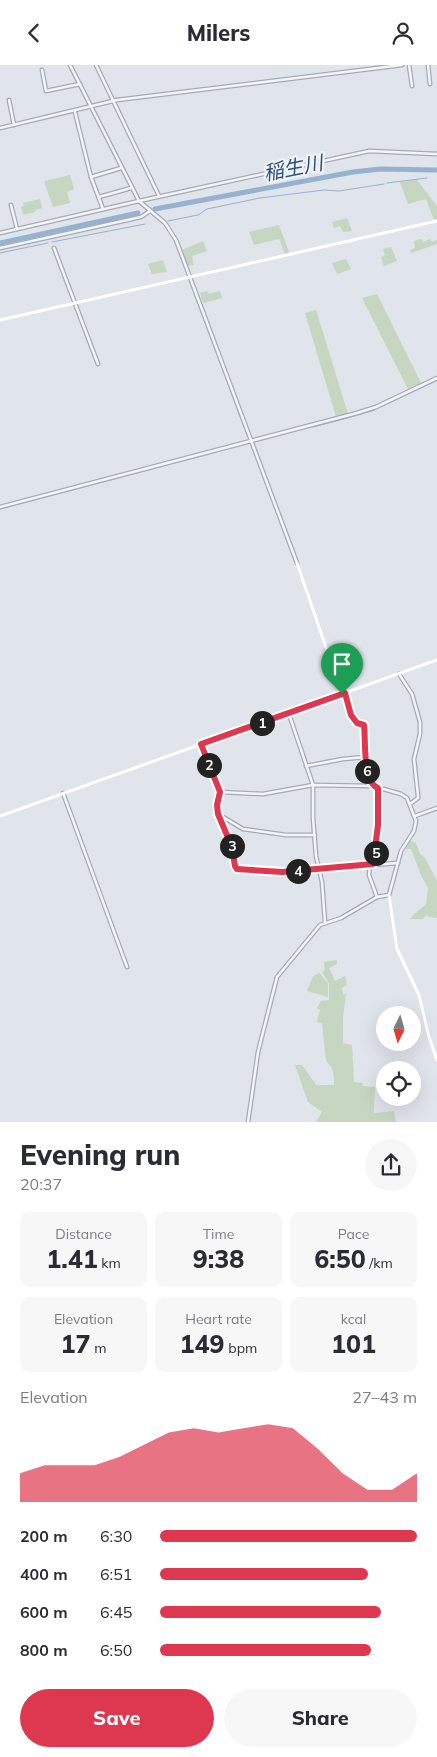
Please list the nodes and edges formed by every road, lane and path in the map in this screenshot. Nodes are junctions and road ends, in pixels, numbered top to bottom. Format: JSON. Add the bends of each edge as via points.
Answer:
{"nodes":[{"id":1,"x":70,"y":65,"type":"edge"},
{"id":2,"x":96,"y":65,"type":"edge"},
{"id":3,"x":402,"y":65,"type":"edge"},
{"id":4,"x":410,"y":65,"type":"edge"},
{"id":5,"x":428,"y":65,"type":"edge"},
{"id":6,"x":42,"y":70,"type":"dead end"},
{"id":7,"x":80,"y":84,"type":"junction"},
{"id":8,"x":430,"y":84,"type":"dead end"},
{"id":9,"x":412,"y":87,"type":"dead end"},
{"id":10,"x":9,"y":100,"type":"dead end"},
{"id":11,"x":113,"y":101,"type":"junction"},
{"id":12,"x":92,"y":107,"type":"junction"},
{"id":13,"x":75,"y":111,"type":"junction"},
{"id":14,"x":14,"y":125,"type":"junction"},
{"id":15,"x":0,"y":129,"type":"edge"},
{"id":16,"x":437,"y":154,"type":"edge"},
{"id":17,"x":121,"y":168,"type":"junction"},
{"id":18,"x":91,"y":177,"type":"junction"},
{"id":19,"x":131,"y":188,"type":"junction"},
{"id":20,"x":159,"y":196,"type":"junction"},
{"id":21,"x":99,"y":197,"type":"junction"},
{"id":22,"x":138,"y":201,"type":"junction"},
{"id":23,"x":11,"y":205,"type":"dead end"},
{"id":24,"x":103,"y":209,"type":"junction"},
{"id":25,"x":150,"y":211,"type":"junction"},
{"id":26,"x":437,"y":221,"type":"edge"},
{"id":27,"x":17,"y":229,"type":"junction"},
{"id":28,"x":0,"y":233,"type":"edge"},
{"id":29,"x":0,"y":248,"type":"edge"},
{"id":30,"x":54,"y":248,"type":"dead end"},
{"id":31,"x":190,"y":277,"type":"junction"},
{"id":32,"x":75,"y":303,"type":"junction"},
{"id":33,"x":0,"y":321,"type":"edge"},
{"id":34,"x":98,"y":364,"type":"dead end"},
{"id":35,"x":437,"y":378,"type":"edge"},
{"id":36,"x":251,"y":441,"type":"junction"},
{"id":37,"x":0,"y":507,"type":"edge"},
{"id":38,"x":297,"y":563,"type":"joint"},
{"id":39,"x":437,"y":660,"type":"edge"},
{"id":40,"x":399,"y":674,"type":"junction"},
{"id":41,"x":344,"y":694,"type":"junction"},
{"id":42,"x":289,"y":714,"type":"junction"},
{"id":43,"x":201,"y":744,"type":"junction"},
{"id":44,"x":366,"y":757,"type":"junction"},
{"id":45,"x":306,"y":766,"type":"junction"},
{"id":46,"x":313,"y":785,"type":"junction"},
{"id":47,"x":373,"y":786,"type":"junction"},
{"id":48,"x":378,"y":788,"type":"junction"},
{"id":49,"x":220,"y":792,"type":"junction"},
{"id":50,"x":63,"y":793,"type":"junction"},
{"id":51,"x":410,"y":804,"type":"junction"},
{"id":52,"x":437,"y":808,"type":"edge"},
{"id":53,"x":218,"y":814,"type":"junction"},
{"id":54,"x":0,"y":815,"type":"edge"},
{"id":55,"x":415,"y":816,"type":"junction"},
{"id":56,"x":315,"y":835,"type":"junction"},
{"id":57,"x":398,"y":863,"type":"junction"},
{"id":58,"x":372,"y":864,"type":"junction"},
{"id":59,"x":319,"y":869,"type":"junction"},
{"id":60,"x":389,"y":895,"type":"junction"},
{"id":61,"x":377,"y":897,"type":"junction"},
{"id":62,"x":325,"y":923,"type":"junction"},
{"id":63,"x":127,"y":967,"type":"dead end"},
{"id":64,"x":437,"y":1060,"type":"edge"},
{"id":65,"x":248,"y":1122,"type":"edge"}],
"edges":[{"from":1,"to":7,"type":"street"},
{"from":2,"to":11,"type":"street"},
{"from":3,"to":11,"type":"street"},
{"from":4,"to":9,"type":"street"},
{"from":5,"to":8,"type":"street"},
{"from":6,"to":7,"type":"street","via":[[46,91]]},
{"from":7,"to":12,"type":"street"},
{"from":10,"to":14,"type":"street"},
{"from":11,"to":12,"type":"street"},
{"from":11,"to":20,"type":"street"},
{"from":12,"to":13,"type":"street"},
{"from":12,"to":17,"type":"street"},
{"from":13,"to":14,"type":"street"},
{"from":13,"to":18,"type":"street"},
{"from":14,"to":15,"type":"street"},
{"from":16,"to":20,"type":"street","via":[[369,151]]},
{"from":17,"to":18,"type":"street"},
{"from":17,"to":19,"type":"street"},
{"from":18,"to":21,"type":"street"},
{"from":19,"to":21,"type":"street"},
{"from":19,"to":22,"type":"street"},
{"from":20,"to":22,"type":"street"},
{"from":21,"to":24,"type":"street"},
{"from":22,"to":24,"type":"street"},
{"from":22,"to":25,"type":"street"},
{"from":23,"to":27,"type":"street"},
{"from":24,"to":27,"type":"street"},
{"from":25,"to":29,"type":"street","via":[[142,217]]},
{"from":25,"to":31,"type":"street","via":[[170,229]]},
{"from":26,"to":31,"type":"street"},
{"from":27,"to":28,"type":"street"},
{"from":30,"to":32,"type":"street"},
{"from":31,"to":32,"type":"street"},
{"from":31,"to":36,"type":"street"},
{"from":32,"to":33,"type":"street"},
{"from":32,"to":34,"type":"street"},
{"from":35,"to":36,"type":"street","via":[[376,407]]},
{"from":36,"to":37,"type":"street"},
{"from":36,"to":38,"type":"street"},
{"from":38,"to":41,"type":"street"},
{"from":39,"to":40,"type":"street"},
{"from":40,"to":41,"type":"street"},
{"from":40,"to":51,"type":"street","via":[[412,694],[420,722],[414,763],[418,799]]},
{"from":41,"to":42,"type":"street"},
{"from":41,"to":44,"type":"street","via":[[351,715],[357,723],[364,725]]},
{"from":42,"to":43,"type":"street"},
{"from":42,"to":45,"type":"street"},
{"from":43,"to":49,"type":"street"},
{"from":43,"to":50,"type":"street"},
{"from":44,"to":45,"type":"street"},
{"from":44,"to":47,"type":"street","via":[[368,776]]},
{"from":45,"to":46,"type":"street"},
{"from":46,"to":47,"type":"street"},
{"from":46,"to":49,"type":"street","via":[[263,794]]},
{"from":46,"to":56,"type":"street"},
{"from":47,"to":48,"type":"street"},
{"from":48,"to":51,"type":"street","via":[[401,794]]},
{"from":48,"to":58,"type":"street","via":[[378,825]]},
{"from":49,"to":53,"type":"street"},
{"from":50,"to":54,"type":"street"},
{"from":50,"to":63,"type":"street"},
{"from":51,"to":55,"type":"street"},
{"from":52,"to":55,"type":"street"},
{"from":53,"to":56,"type":"street","via":[[243,829]]},
{"from":53,"to":59,"type":"street","via":[[237,869],[282,872]]},
{"from":55,"to":57,"type":"street","via":[[414,831],[401,851]]},
{"from":56,"to":59,"type":"street"},
{"from":57,"to":58,"type":"street"},
{"from":57,"to":60,"type":"street"},
{"from":58,"to":59,"type":"street"},
{"from":58,"to":61,"type":"street","via":[[370,875]]},
{"from":59,"to":62,"type":"street"},
{"from":60,"to":61,"type":"street"},
{"from":60,"to":64,"type":"street","via":[[397,949],[419,995]]},
{"from":61,"to":62,"type":"street","via":[[341,918]]},
{"from":62,"to":65,"type":"street","via":[[277,977],[258,1052]]}]}
